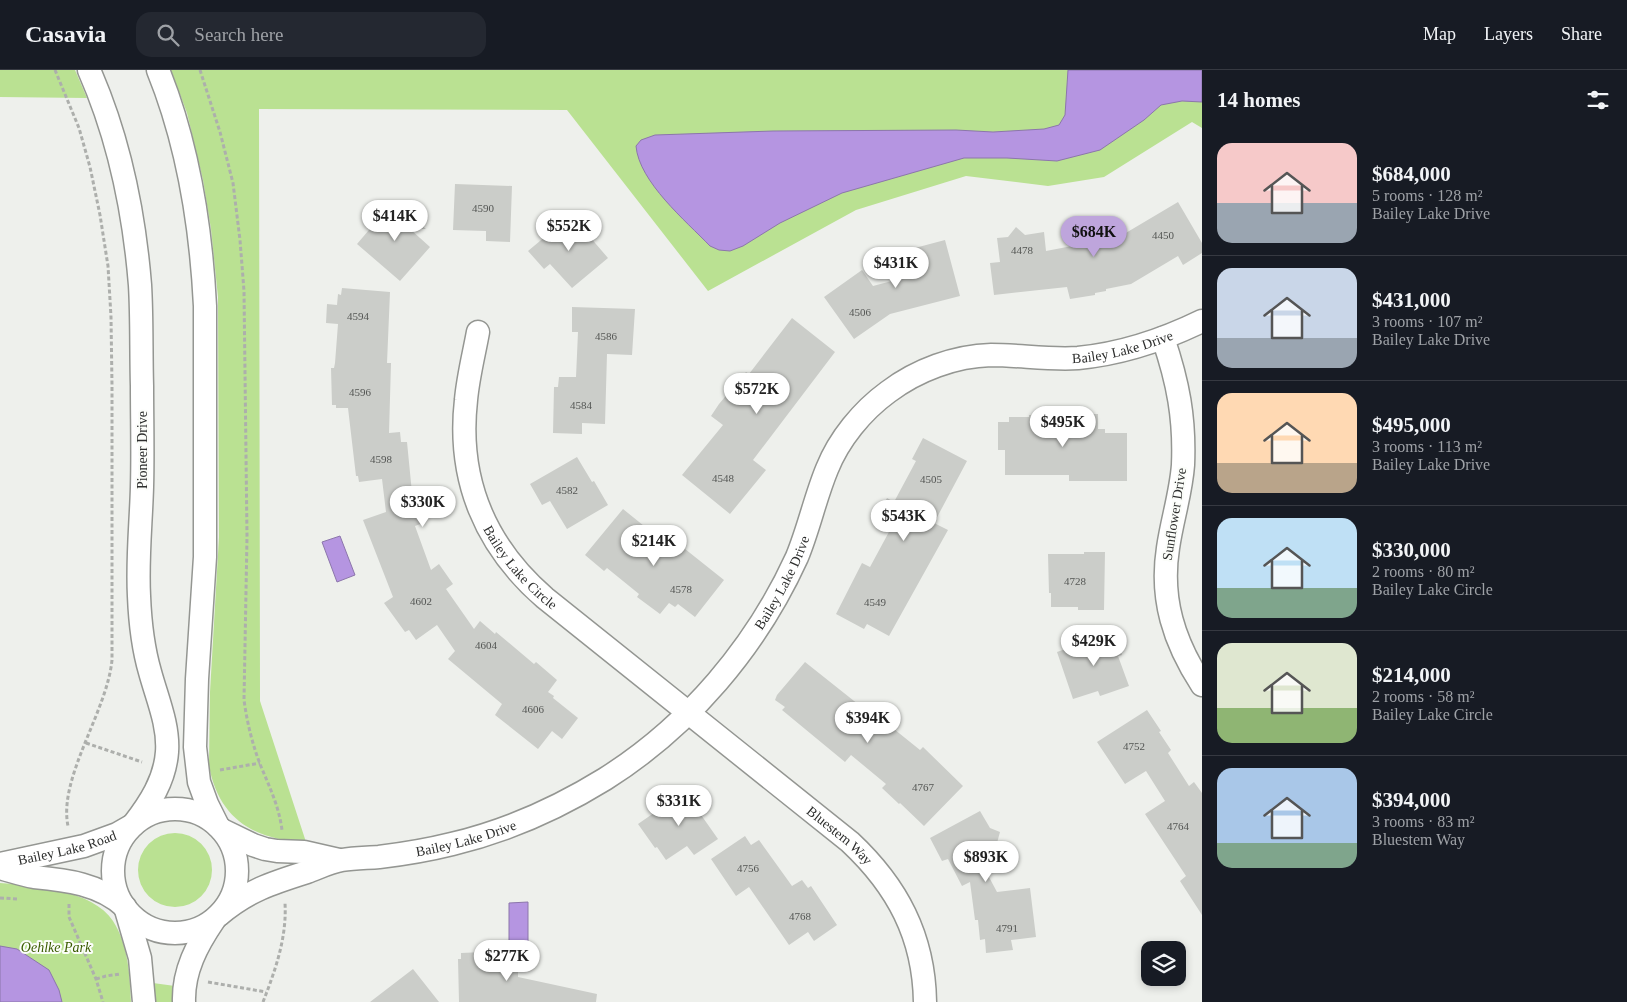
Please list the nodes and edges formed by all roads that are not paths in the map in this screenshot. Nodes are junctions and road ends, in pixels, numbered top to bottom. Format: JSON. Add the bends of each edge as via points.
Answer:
{"nodes":[{"id":1,"x":89,"y":70,"type":"edge"},
{"id":2,"x":158,"y":70,"type":"edge"},
{"id":3,"x":1202,"y":321,"type":"edge"},
{"id":4,"x":478,"y":332,"type":"dead end"},
{"id":5,"x":1163,"y":338,"type":"junction"},
{"id":6,"x":1202,"y":685,"type":"edge"},
{"id":7,"x":690,"y":712,"type":"junction"},
{"id":8,"x":133,"y":825,"type":"junction"},
{"id":9,"x":220,"y":828,"type":"junction"},
{"id":10,"x":339,"y":860,"type":"junction"},
{"id":11,"x":0,"y":864,"type":"edge"},
{"id":12,"x":0,"y":868,"type":"edge"},
{"id":13,"x":125,"y":908,"type":"junction"},
{"id":14,"x":218,"y":916,"type":"junction"},
{"id":15,"x":144,"y":1002,"type":"edge"},
{"id":16,"x":184,"y":1002,"type":"edge"},
{"id":17,"x":925,"y":1002,"type":"edge"}],
"edges":[{"from":1,"to":8,"type":"street","name":"Pioneer Drive","via":[[106,112],[121,165],[137,253],[142,396],[139,596],[146,656],[167,741],[160,781]]},
{"from":2,"to":9,"type":"street","via":[[186,164],[198,225],[204,281],[205,558],[195,747],[199,782]]},
{"from":3,"to":5,"type":"street","name":"Bailey Lake Drive"},
{"from":4,"to":7,"type":"street","name":"Bailey Lake Circle","via":[[466,398],[465,451],[472,490],[491,534],[506,557],[536,589]]},
{"from":5,"to":6,"type":"street","name":"Sunflower Drive","via":[[1176,381],[1183,432],[1180,487],[1166,564],[1167,598],[1174,632]]},
{"from":5,"to":7,"type":"street","name":"Bailey Lake Drive","via":[[1122,350],[1076,358],[994,355],[967,358],[916,374],[885,394],[869,407],[839,446],[828,467],[796,558],[761,622],[732,664]]},
{"from":7,"to":10,"type":"street","name":"Bailey Lake Drive","via":[[623,767],[533,817],[452,844],[404,854]]},
{"from":7,"to":17,"type":"street","name":"Bluestem Way","via":[[850,842],[879,872],[900,902],[910,925],[924,976]]},
{"from":8,"to":9,"type":"street","via":[[151,813],[178,808],[204,815]]},
{"from":8,"to":11,"type":"street","name":"Bailey Lake Road","via":[[89,844]]},
{"from":8,"to":13,"type":"street","via":[[118,846],[113,867],[115,888]]},
{"from":9,"to":10,"type":"street","name":"Bailey Lake Drive","via":[[252,845]]},
{"from":9,"to":14,"type":"street","via":[[233,848],[238,871],[233,894]]},
{"from":10,"to":14,"type":"street","name":"Bailey Lake Drive","via":[[261,888]]},
{"from":12,"to":13,"type":"street","name":"Bailey Lake Road","via":[[33,877],[76,882],[104,894]]},
{"from":13,"to":14,"type":"street","via":[[147,926],[170,933],[195,930]]},
{"from":13,"to":15,"type":"street","via":[[140,958]]},
{"from":14,"to":16,"type":"street","via":[[189,965]]}]}
